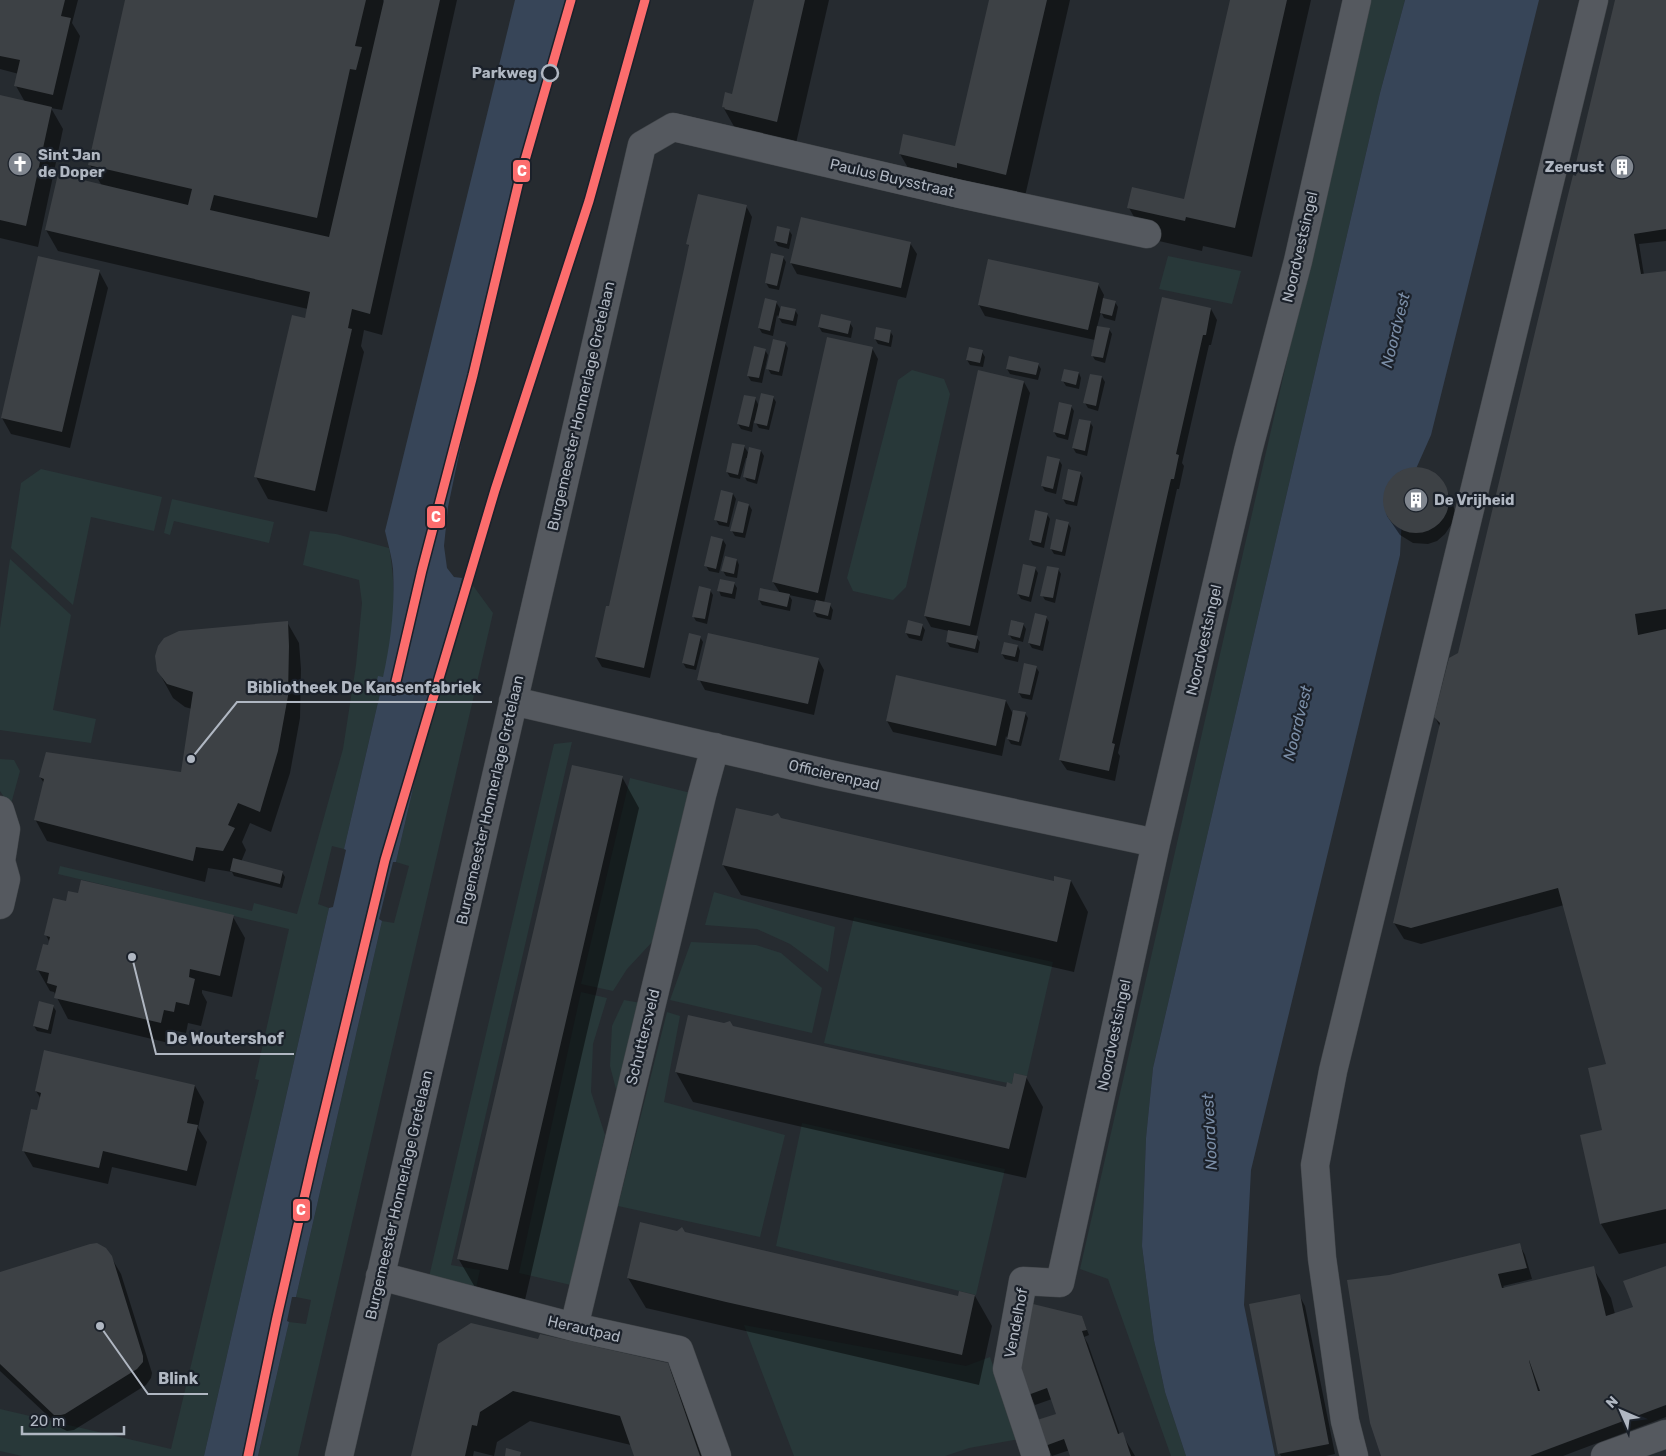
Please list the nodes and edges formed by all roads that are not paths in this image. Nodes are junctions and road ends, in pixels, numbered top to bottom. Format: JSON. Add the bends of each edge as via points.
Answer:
{"nodes":[{"id":1,"x":1357,"y":0,"type":"edge"},
{"id":2,"x":1594,"y":0,"type":"edge"},
{"id":3,"x":642,"y":145,"type":"joint"},
{"id":4,"x":1146,"y":234,"type":"dead end"},
{"id":5,"x":513,"y":701,"type":"junction"},
{"id":6,"x":715,"y":747,"type":"junction"},
{"id":7,"x":0,"y":810,"type":"edge"},
{"id":8,"x":1156,"y":843,"type":"junction"},
{"id":9,"x":1,"y":861,"type":"edge"},
{"id":10,"x":0,"y":905,"type":"edge"},
{"id":11,"x":380,"y":1276,"type":"junction"},
{"id":12,"x":1060,"y":1283,"type":"joint"},
{"id":13,"x":574,"y":1327,"type":"junction"},
{"id":14,"x":1666,"y":1434,"type":"edge"},
{"id":15,"x":339,"y":1456,"type":"edge"},
{"id":16,"x":717,"y":1456,"type":"edge"},
{"id":17,"x":1036,"y":1456,"type":"edge"},
{"id":18,"x":1354,"y":1456,"type":"edge"},
{"id":19,"x":1605,"y":1456,"type":"edge"}],
"edges":[{"from":1,"to":8,"type":"street","name":"Noordvestsingel","via":[[1298,261],[1248,451]]},
{"from":2,"to":18,"type":"street","via":[[1338,1052],[1315,1165],[1324,1277]]},
{"from":3,"to":4,"type":"street","name":"Paulus Buysstraat","via":[[673,127]]},
{"from":3,"to":5,"type":"street","name":"Burgemeester Honnerlage Gretelaan"},
{"from":5,"to":6,"type":"street","name":"Officierenpad"},
{"from":5,"to":11,"type":"street","name":"Burgemeester Honnerlage Gretelaan"},
{"from":6,"to":8,"type":"street","name":"Officierenpad"},
{"from":6,"to":13,"type":"street","name":"Schuttersveld"},
{"from":7,"to":9,"type":"street","via":[[6,829]]},
{"from":8,"to":12,"type":"street","name":"Noordvestsingel"},
{"from":9,"to":10,"type":"street","via":[[6,879]]},
{"from":11,"to":13,"type":"street","name":"Herautpad"},
{"from":11,"to":15,"type":"street","name":"Burgemeester Honnerlage Gretelaan"},
{"from":12,"to":17,"type":"street","name":"Vendelhof","via":[[1022,1281],[1007,1369]]},
{"from":13,"to":16,"type":"street","name":"Herautpad","via":[[680,1350]]},
{"from":14,"to":19,"type":"street"}]}
